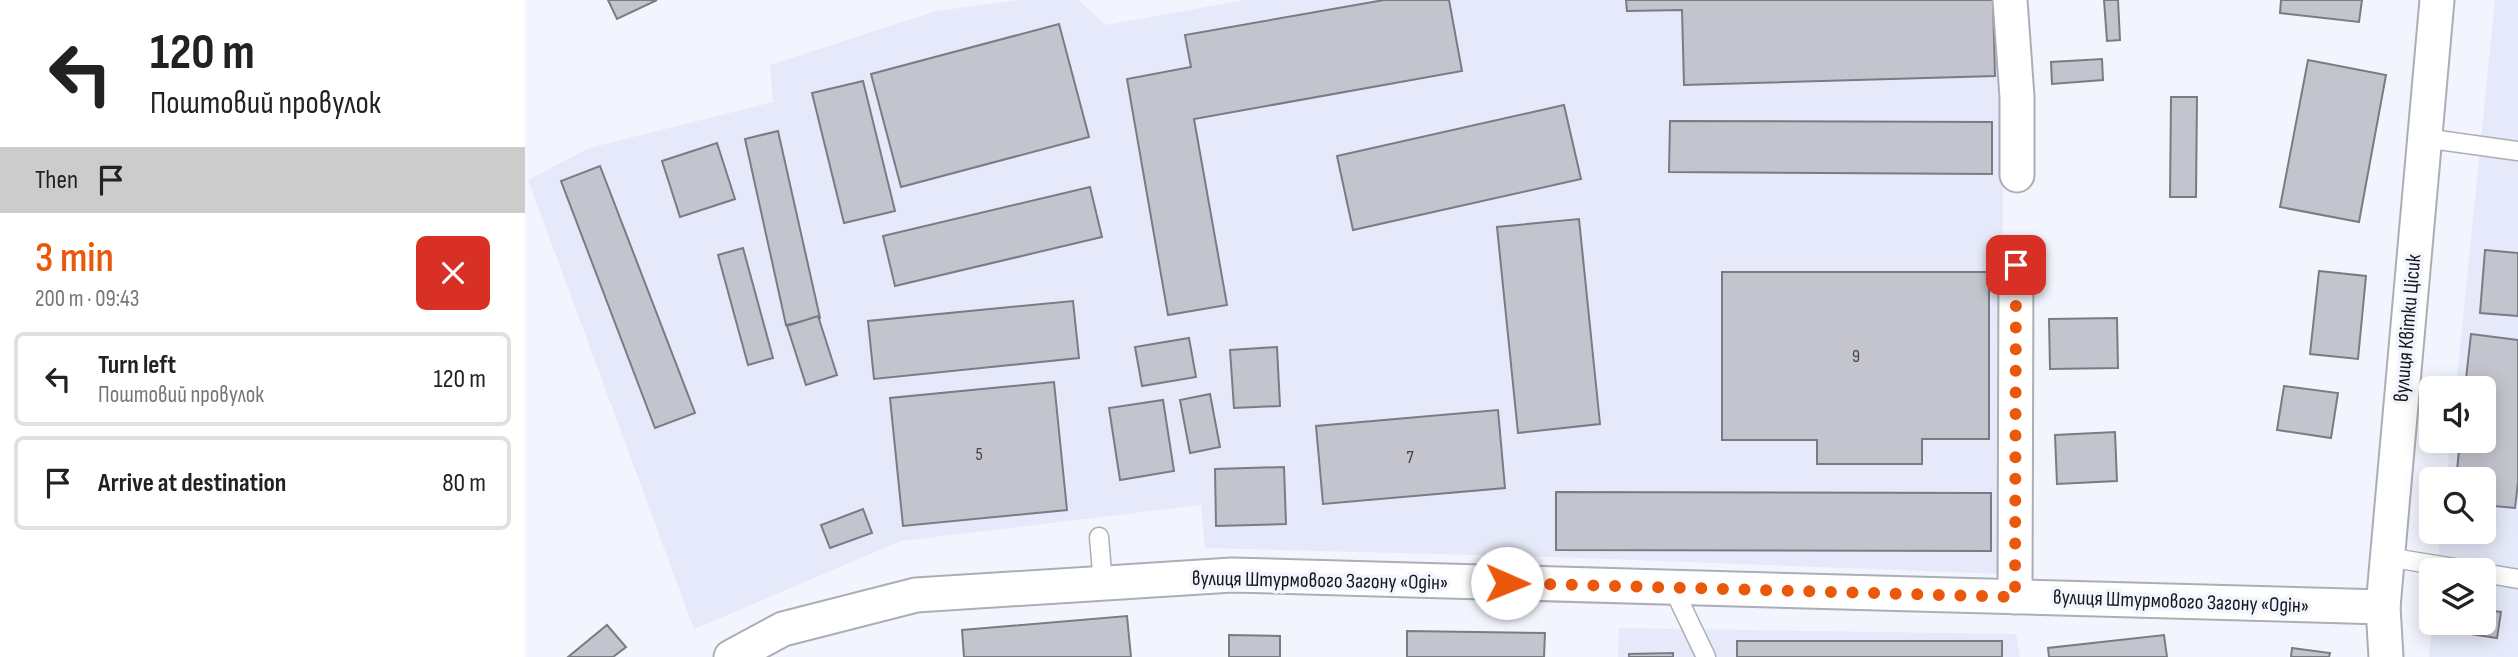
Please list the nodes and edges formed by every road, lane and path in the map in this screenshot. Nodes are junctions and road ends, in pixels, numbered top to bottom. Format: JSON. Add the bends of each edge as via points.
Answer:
{"nodes":[{"id":1,"x":2010,"y":0,"type":"edge"},
{"id":2,"x":2437,"y":0,"type":"edge"},
{"id":3,"x":2424,"y":138,"type":"junction"},
{"id":4,"x":2518,"y":151,"type":"edge"},
{"id":5,"x":2017,"y":175,"type":"dead end"},
{"id":6,"x":2016,"y":265,"type":"dead end"},
{"id":7,"x":1099,"y":537,"type":"dead end"},
{"id":8,"x":2387,"y":557,"type":"junction"},
{"id":9,"x":2419,"y":562,"type":"edge"},
{"id":10,"x":2496,"y":575,"type":"edge"},
{"id":11,"x":2518,"y":579,"type":"edge"},
{"id":12,"x":1104,"y":584,"type":"junction"},
{"id":13,"x":1673,"y":588,"type":"junction"},
{"id":14,"x":2015,"y":597,"type":"junction"},
{"id":15,"x":2383,"y":607,"type":"junction"},
{"id":16,"x":731,"y":657,"type":"edge"},
{"id":17,"x":1706,"y":657,"type":"edge"},
{"id":18,"x":2386,"y":657,"type":"edge"}],
"edges":[{"from":1,"to":5,"type":"street"},
{"from":2,"to":3,"type":"street","name":"вулиця Квітки Цісик"},
{"from":3,"to":4,"type":"lane"},
{"from":3,"to":8,"type":"street","name":"вулиця Квітки Цісик"},
{"from":6,"to":14,"type":"street"},
{"from":7,"to":12,"type":"lane"},
{"from":8,"to":9,"type":"lane"},
{"from":8,"to":15,"type":"street","name":"вулиця Квітки Цісик"},
{"from":10,"to":11,"type":"lane"},
{"from":12,"to":13,"type":"street","name":"вулиця Штурмового Загону «Одін»","via":[[1232,575]]},
{"from":12,"to":16,"type":"street","name":"вулиця Штурмового Загону «Одін»","via":[[916,595],[783,629]]},
{"from":13,"to":14,"type":"street","name":"вулиця Штурмового Загону «Одін»"},
{"from":13,"to":17,"type":"lane"},
{"from":14,"to":15,"type":"street","name":"вулиця Штурмового Загону «Одін»"},
{"from":15,"to":18,"type":"street","name":"вулиця Квітки Цісик"}]}
